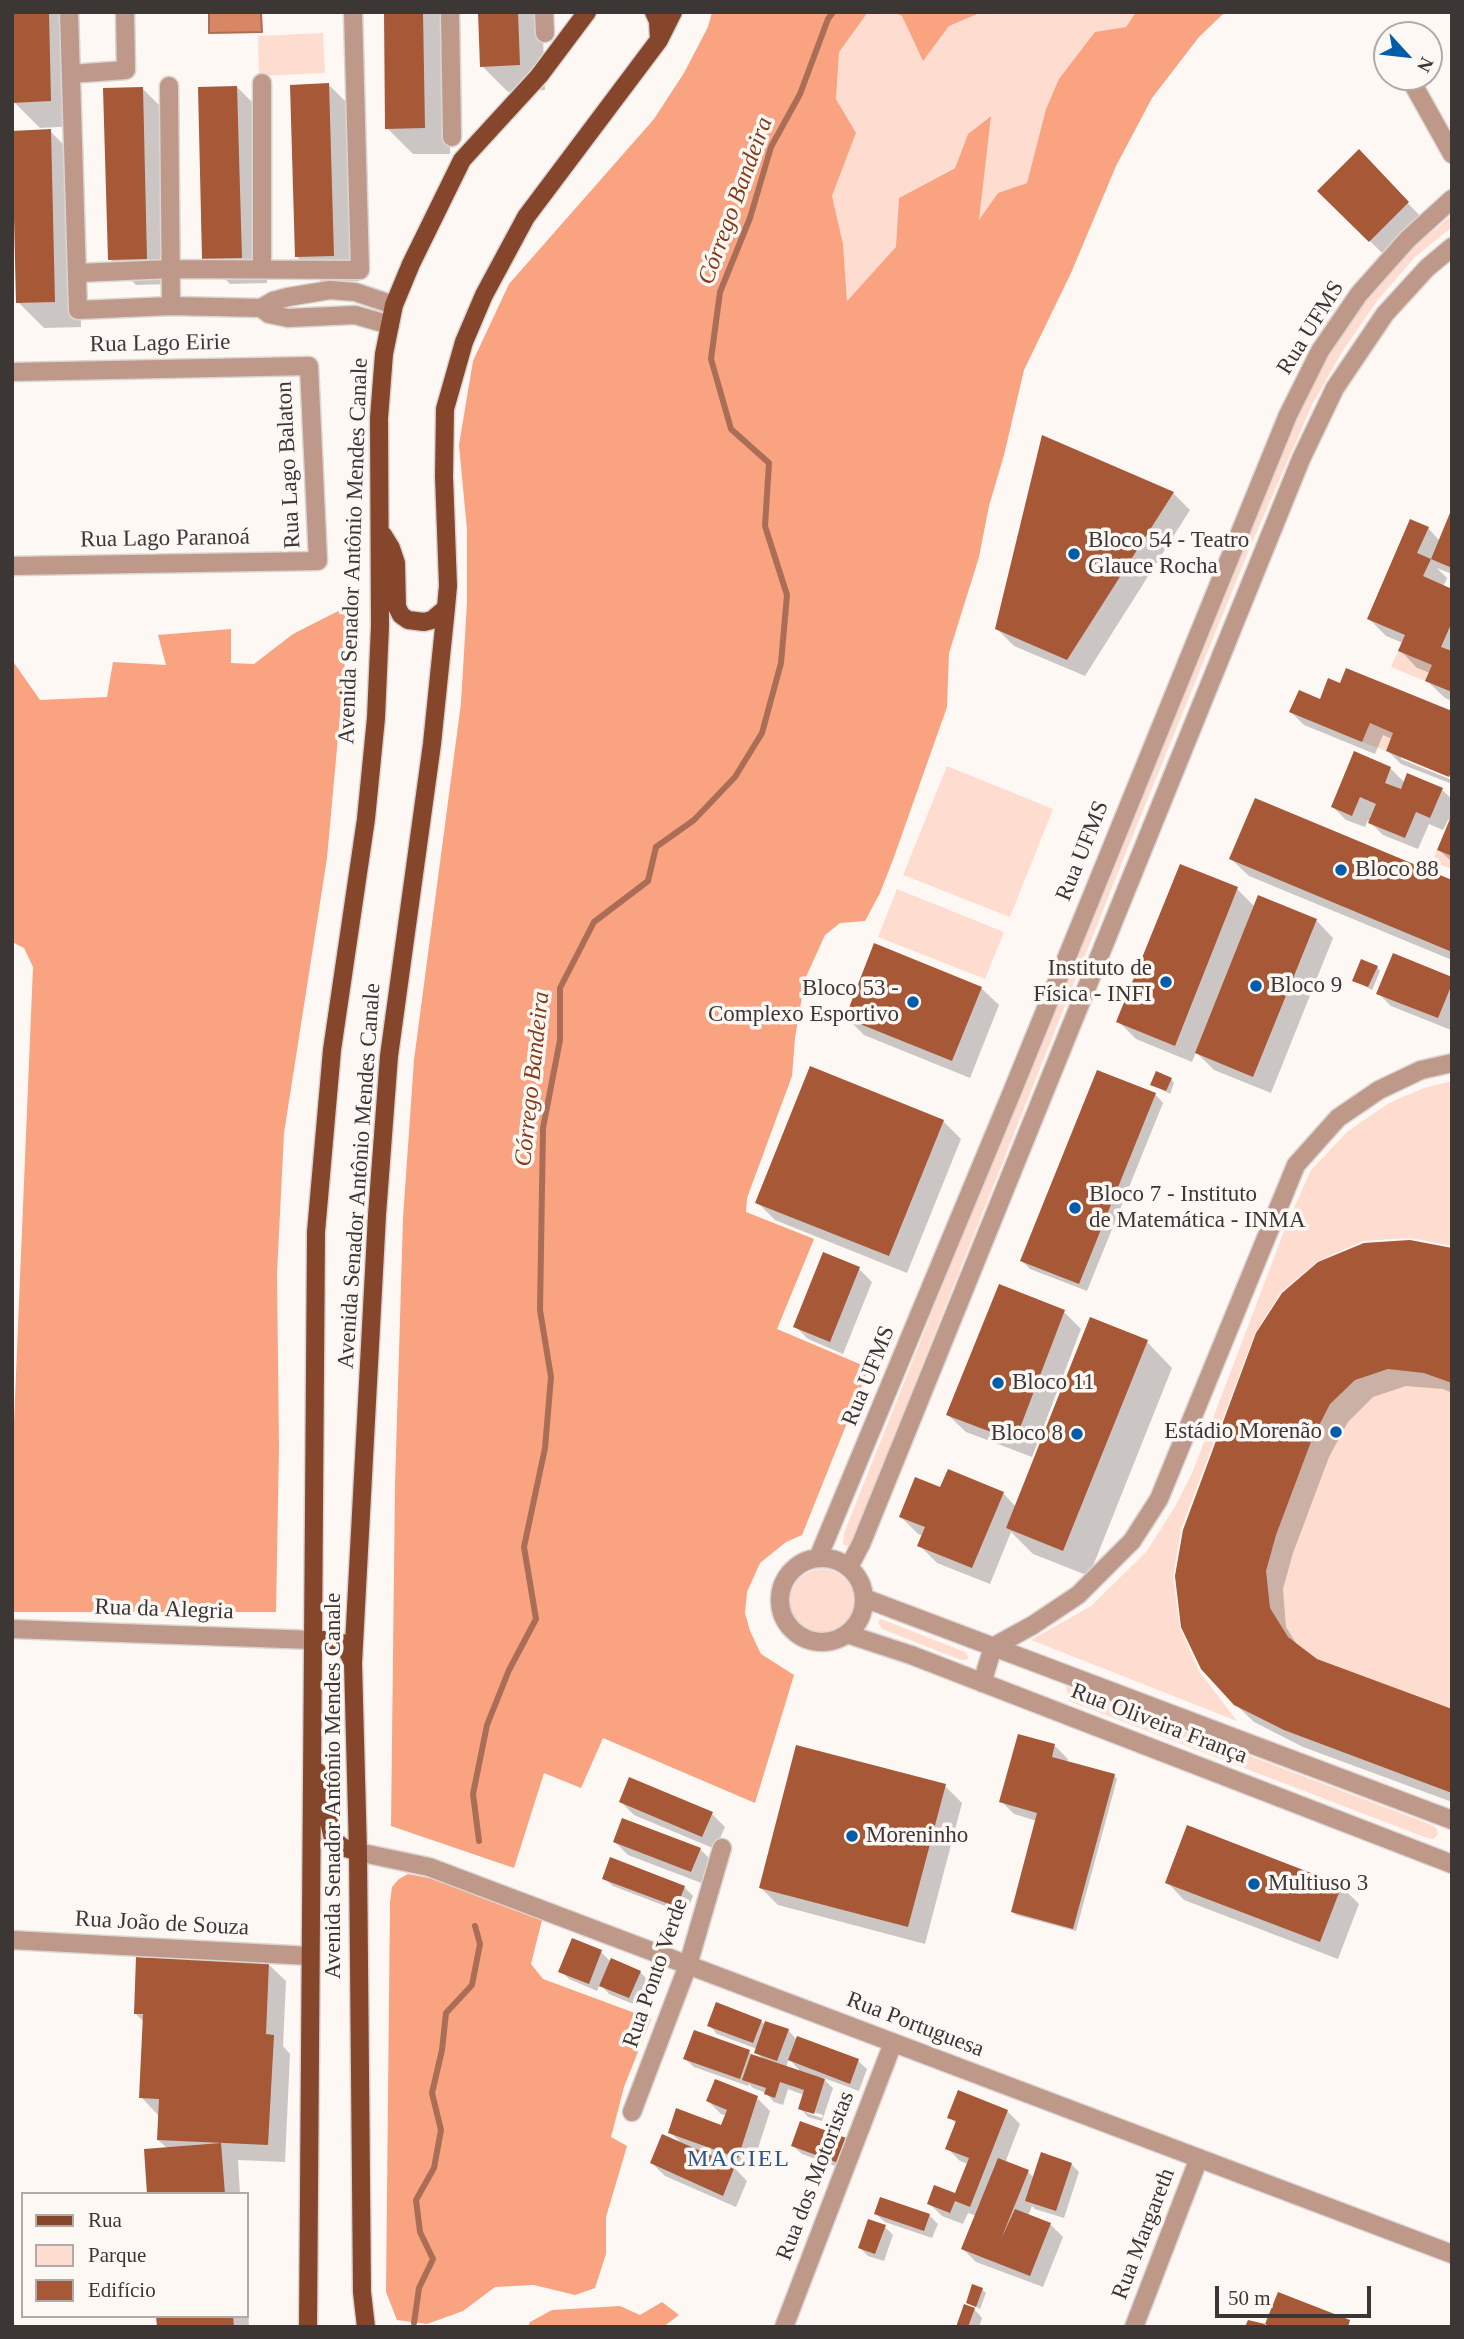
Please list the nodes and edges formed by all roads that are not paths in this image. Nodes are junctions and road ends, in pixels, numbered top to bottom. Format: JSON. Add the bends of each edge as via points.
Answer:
{"nodes":[{"id":1,"x":69,"y":12,"type":"edge"},
{"id":2,"x":125,"y":12,"type":"edge"},
{"id":3,"x":353,"y":12,"type":"edge"},
{"id":4,"x":450,"y":12,"type":"edge"},
{"id":5,"x":544,"y":12,"type":"edge"},
{"id":6,"x":587,"y":12,"type":"edge"},
{"id":7,"x":654,"y":12,"type":"edge"},
{"id":8,"x":673,"y":12,"type":"edge"},
{"id":9,"x":545,"y":33,"type":"dead end"},
{"id":10,"x":659,"y":40,"type":"junction"},
{"id":11,"x":71,"y":74,"type":"junction"},
{"id":12,"x":262,"y":83,"type":"dead end"},
{"id":13,"x":169,"y":86,"type":"dead end"},
{"id":14,"x":1417,"y":91,"type":"edge"},
{"id":15,"x":452,"y":136,"type":"dead end"},
{"id":16,"x":1452,"y":154,"type":"edge"},
{"id":17,"x":1452,"y":199,"type":"edge"},
{"id":18,"x":1452,"y":247,"type":"edge"},
{"id":19,"x":171,"y":269,"type":"junction"},
{"id":20,"x":262,"y":269,"type":"junction"},
{"id":21,"x":78,"y":273,"type":"junction"},
{"id":22,"x":394,"y":305,"type":"junction"},
{"id":23,"x":171,"y":306,"type":"junction"},
{"id":24,"x":261,"y":308,"type":"junction"},
{"id":25,"x":390,"y":325,"type":"junction"},
{"id":26,"x":309,"y":366,"type":"joint"},
{"id":27,"x":12,"y":372,"type":"edge"},
{"id":28,"x":381,"y":532,"type":"junction"},
{"id":29,"x":318,"y":561,"type":"joint"},
{"id":30,"x":12,"y":566,"type":"edge"},
{"id":31,"x":446,"y":608,"type":"junction"},
{"id":32,"x":1452,"y":1063,"type":"edge"},
{"id":33,"x":818,"y":1558,"type":"junction"},
{"id":34,"x":849,"y":1567,"type":"junction"},
{"id":35,"x":864,"y":1598,"type":"junction"},
{"id":36,"x":12,"y":1629,"type":"edge"},
{"id":37,"x":847,"y":1634,"type":"junction"},
{"id":38,"x":313,"y":1640,"type":"junction"},
{"id":39,"x":993,"y":1647,"type":"junction"},
{"id":40,"x":352,"y":1663,"type":"junction"},
{"id":41,"x":982,"y":1683,"type":"junction"},
{"id":42,"x":313,"y":1755,"type":"junction"},
{"id":43,"x":1452,"y":1820,"type":"edge"},
{"id":44,"x":722,"y":1848,"type":"dead end"},
{"id":45,"x":358,"y":1852,"type":"junction"},
{"id":46,"x":1450,"y":1857,"type":"edge"},
{"id":47,"x":12,"y":1940,"type":"edge"},
{"id":48,"x":310,"y":1956,"type":"junction"},
{"id":49,"x":688,"y":1965,"type":"junction"},
{"id":50,"x":893,"y":2043,"type":"junction"},
{"id":51,"x":632,"y":2112,"type":"dead end"},
{"id":52,"x":1199,"y":2158,"type":"junction"},
{"id":53,"x":1452,"y":2254,"type":"edge"},
{"id":54,"x":308,"y":2327,"type":"edge"},
{"id":55,"x":366,"y":2327,"type":"edge"},
{"id":56,"x":784,"y":2327,"type":"edge"},
{"id":57,"x":1134,"y":2327,"type":"edge"}],
"edges":[{"from":1,"to":11,"type":"street"},
{"from":2,"to":11,"type":"street","via":[[126,70]]},
{"from":3,"to":20,"type":"street","via":[[360,270]]},
{"from":4,"to":15,"type":"street"},
{"from":5,"to":9,"type":"street"},
{"from":6,"to":22,"type":"main road","name":"Avenida Senador Antônio Mendes Canale","via":[[540,76],[462,160]]},
{"from":7,"to":10,"type":"main road"},
{"from":8,"to":10,"type":"main road","name":"Avenida Senador Antônio Mendes Canale"},
{"from":10,"to":31,"type":"main road","name":"Avenida Senador Antônio Mendes Canale","via":[[526,217],[464,342],[445,410]]},
{"from":11,"to":21,"type":"street"},
{"from":12,"to":20,"type":"street"},
{"from":13,"to":19,"type":"street"},
{"from":14,"to":16,"type":"street"},
{"from":17,"to":33,"type":"street","name":"Rua UFMS","via":[[1359,294],[1320,351],[1288,415]]},
{"from":18,"to":34,"type":"street","via":[[1385,314],[1335,388],[1301,459]]},
{"from":19,"to":20,"type":"street"},
{"from":19,"to":21,"type":"street"},
{"from":19,"to":23,"type":"street"},
{"from":21,"to":23,"type":"street","via":[[78,310]]},
{"from":22,"to":24,"type":"street","via":[[355,292],[330,290],[288,297]]},
{"from":22,"to":25,"type":"main road","name":"Avenida Senador Antônio Mendes Canale"},
{"from":23,"to":24,"type":"street"},
{"from":24,"to":25,"type":"street","via":[[288,318],[355,315]]},
{"from":25,"to":28,"type":"main road","name":"Avenida Senador Antônio Mendes Canale","via":[[379,418]]},
{"from":26,"to":27,"type":"street","name":"Rua Lago Eirie"},
{"from":26,"to":29,"type":"street","name":"Rua Lago Balaton"},
{"from":28,"to":31,"type":"main road","via":[[396,563],[401,615],[424,622]]},
{"from":28,"to":38,"type":"main road","name":"Avenida Senador Antônio Mendes Canale","via":[[376,718],[332,1050],[316,1232]]},
{"from":29,"to":30,"type":"street","name":"Rua Lago Paranoá"},
{"from":31,"to":40,"type":"main road","name":"Avenida Senador Antônio Mendes Canale","via":[[389,1056]]},
{"from":32,"to":39,"type":"street","via":[[1421,1070],[1379,1090],[1338,1118],[1296,1165],[1159,1499],[1132,1541],[1079,1595]]},
{"from":33,"to":34,"type":"street","via":[[838,1560]]},
{"from":33,"to":37,"type":"street","via":[[799,1564],[789,1574],[780,1599],[782,1612],[797,1634],[809,1640],[836,1640]]},
{"from":34,"to":35,"type":"street","via":[[858,1577]]},
{"from":35,"to":37,"type":"street","via":[[862,1614]]},
{"from":35,"to":39,"type":"street","name":"Rua Oliveira França"},
{"from":36,"to":38,"type":"street","name":"Rua da Alegria"},
{"from":37,"to":41,"type":"street","name":"Rua Oliveira França"},
{"from":38,"to":40,"type":"main road","via":[[344,1644]]},
{"from":38,"to":42,"type":"main road","name":"Avenida Senador Antônio Mendes Canale"},
{"from":39,"to":41,"type":"street"},
{"from":39,"to":43,"type":"street","name":"Rua Oliveira França"},
{"from":40,"to":45,"type":"main road","name":"Avenida Senador Antônio Mendes Canale"},
{"from":41,"to":46,"type":"street","name":"Rua Oliveira França"},
{"from":42,"to":45,"type":"main road","via":[[333,1839]]},
{"from":42,"to":48,"type":"main road","name":"Avenida Senador Antônio Mendes Canale"},
{"from":44,"to":49,"type":"street","name":"Rua Ponto Verde"},
{"from":45,"to":49,"type":"street","name":"Rua Portuguesa","via":[[429,1867]]},
{"from":45,"to":55,"type":"main road","name":"Avenida Senador Antônio Mendes Canale"},
{"from":47,"to":48,"type":"street","name":"Rua João de Souza"},
{"from":48,"to":54,"type":"main road","name":"Avenida Senador Antônio Mendes Canale"},
{"from":49,"to":50,"type":"street","name":"Rua Portuguesa"},
{"from":49,"to":51,"type":"street","name":"Rua Ponto Verde"},
{"from":50,"to":52,"type":"street","name":"Rua Portuguesa"},
{"from":50,"to":56,"type":"street","name":"Rua dos Motoristas"},
{"from":52,"to":53,"type":"street","name":"Rua Portuguesa"},
{"from":52,"to":57,"type":"street","name":"Rua Margareth"}]}
